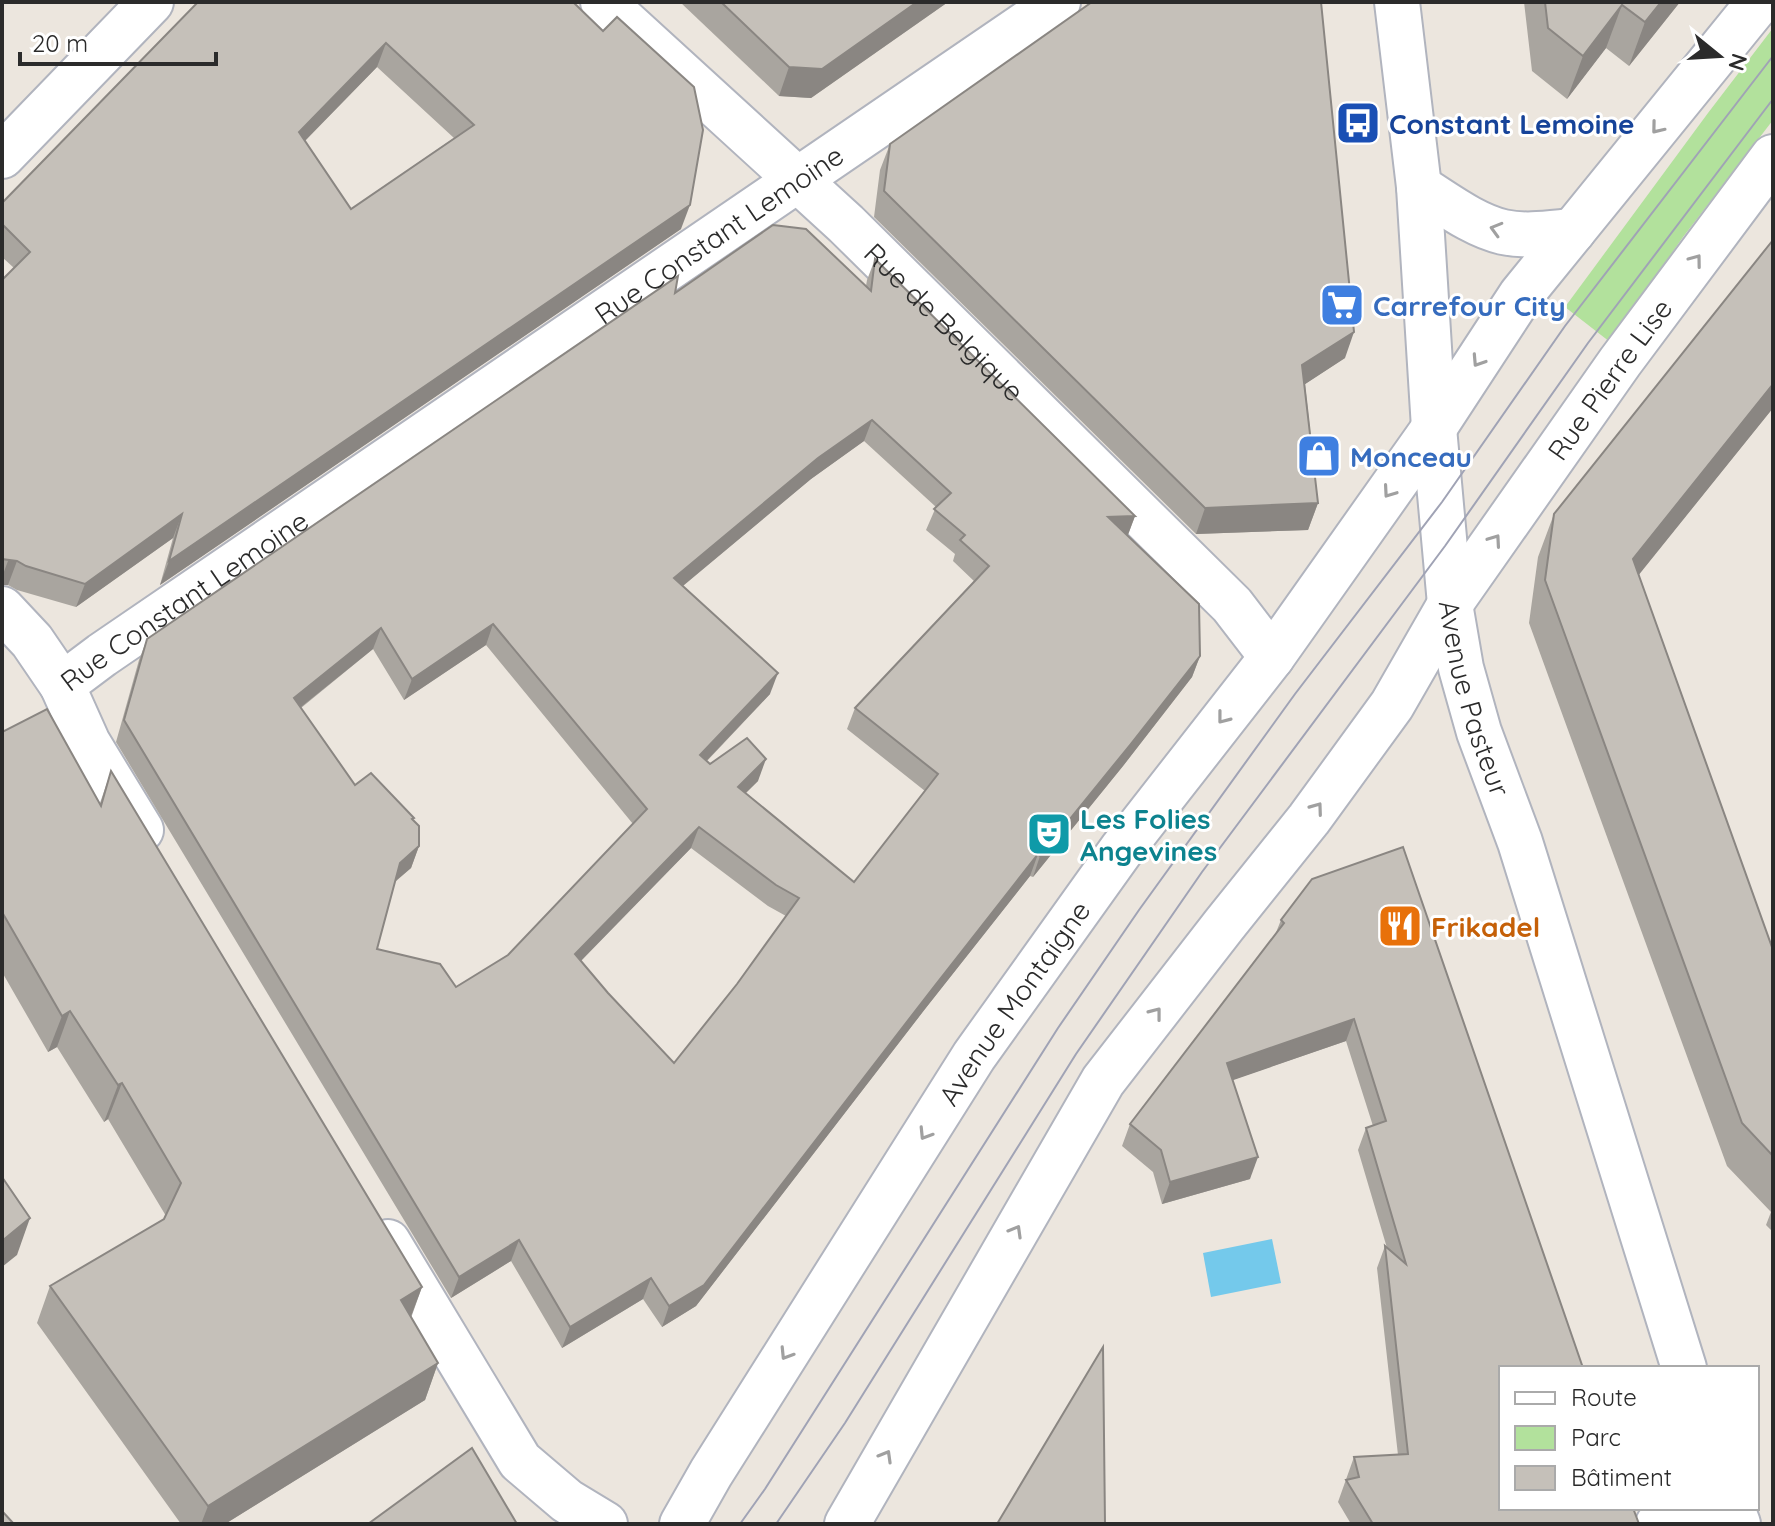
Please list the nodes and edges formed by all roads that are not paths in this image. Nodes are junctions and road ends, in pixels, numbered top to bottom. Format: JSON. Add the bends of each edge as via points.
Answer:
{"nodes":[{"id":1,"x":151,"y":2,"type":"edge"},
{"id":2,"x":603,"y":2,"type":"edge"},
{"id":3,"x":1058,"y":2,"type":"edge"},
{"id":4,"x":1397,"y":2,"type":"edge"},
{"id":5,"x":1759,"y":2,"type":"edge"},
{"id":6,"x":2,"y":156,"type":"edge"},
{"id":7,"x":1773,"y":157,"type":"edge"},
{"id":8,"x":797,"y":180,"type":"junction"},
{"id":9,"x":1419,"y":187,"type":"junction"},
{"id":10,"x":1573,"y":231,"type":"junction"},
{"id":11,"x":1434,"y":428,"type":"junction"},
{"id":12,"x":1450,"y":604,"type":"junction"},
{"id":13,"x":2,"y":609,"type":"edge"},
{"id":14,"x":1272,"y":657,"type":"junction"},
{"id":15,"x":62,"y":685,"type":"junction"},
{"id":16,"x":162,"y":865,"type":"edge"},
{"id":17,"x":365,"y":1203,"type":"edge"},
{"id":18,"x":1683,"y":1366,"type":"edge"},
{"id":19,"x":1694,"y":1510,"type":"edge"},
{"id":20,"x":605,"y":1524,"type":"edge"},
{"id":21,"x":682,"y":1524,"type":"edge"},
{"id":22,"x":847,"y":1524,"type":"edge"},
{"id":23,"x":1658,"y":1524,"type":"edge"}],
"edges":[{"from":1,"to":6,"type":"main road"},
{"from":2,"to":8,"type":"main road","name":"Rue de Belgique"},
{"from":3,"to":8,"type":"main road","name":"Rue Constant Lemoine"},
{"from":4,"to":9,"type":"main road","name":"Avenue Pasteur"},
{"from":5,"to":10,"type":"main road","one_way":true},
{"from":12,"to":7,"type":"main road","name":"Rue Pierre Lise","one_way":true},
{"from":8,"to":14,"type":"main road","name":"Rue de Belgique","via":[[1232,605]]},
{"from":8,"to":15,"type":"main road","name":"Rue Constant Lemoine"},
{"from":10,"to":9,"type":"main road","one_way":true,"via":[[1503,232]]},
{"from":9,"to":11,"type":"main road","name":"Avenue Pasteur"},
{"from":10,"to":11,"type":"main road","one_way":true,"via":[[1521,295]]},
{"from":11,"to":12,"type":"main road","name":"Avenue Pasteur"},
{"from":11,"to":14,"type":"main road","name":"Avenue Montaigne","one_way":true},
{"from":12,"to":18,"type":"main road","name":"Avenue Pasteur","via":[[1479,732],[1520,842]]},
{"from":22,"to":12,"type":"main road","one_way":true,"via":[[1103,1081],[1392,705]]},
{"from":13,"to":15,"type":"main road"},
{"from":14,"to":21,"type":"main road","name":"Avenue Montaigne","one_way":true,"via":[[1122,849],[974,1056]]},
{"from":15,"to":16,"type":"main road","name":"Rue Constant Lemoine","via":[[88,743]]},
{"from":17,"to":20,"type":"main road","via":[[520,1461],[567,1501]]},
{"from":19,"to":23,"type":"main road"}]}
